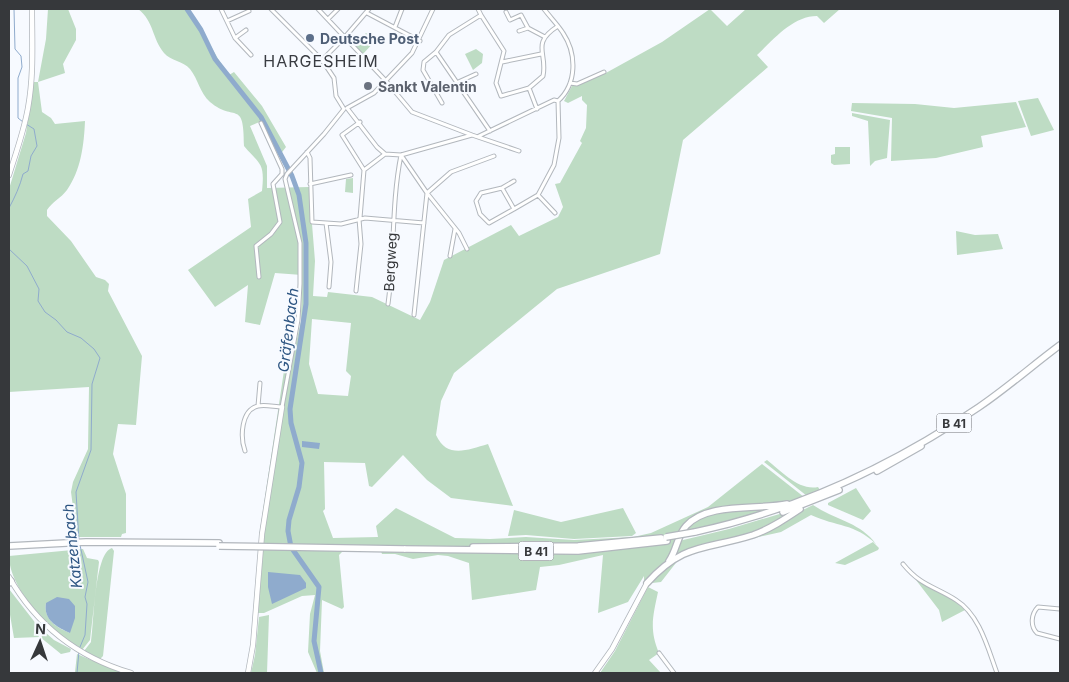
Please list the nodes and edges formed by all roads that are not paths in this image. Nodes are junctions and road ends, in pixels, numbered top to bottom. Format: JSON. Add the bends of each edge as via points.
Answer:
{"nodes":[{"id":1,"x":32,"y":9,"type":"edge"},
{"id":2,"x":220,"y":9,"type":"edge"},
{"id":3,"x":271,"y":9,"type":"edge"},
{"id":4,"x":318,"y":9,"type":"edge"},
{"id":5,"x":338,"y":9,"type":"edge"},
{"id":6,"x":402,"y":9,"type":"edge"},
{"id":7,"x":433,"y":9,"type":"edge"},
{"id":8,"x":478,"y":9,"type":"edge"},
{"id":9,"x":544,"y":9,"type":"edge"},
{"id":10,"x":248,"y":11,"type":"dead end"},
{"id":11,"x":368,"y":11,"type":"edge"},
{"id":12,"x":506,"y":12,"type":"dead end"},
{"id":13,"x":481,"y":14,"type":"junction"},
{"id":14,"x":328,"y":19,"type":"junction"},
{"id":15,"x":227,"y":21,"type":"junction"},
{"id":16,"x":558,"y":26,"type":"junction"},
{"id":17,"x":394,"y":27,"type":"junction"},
{"id":18,"x":528,"y":28,"type":"junction"},
{"id":19,"x":246,"y":30,"type":"dead end"},
{"id":20,"x":519,"y":31,"type":"dead end"},
{"id":21,"x":345,"y":37,"type":"junction"},
{"id":22,"x":544,"y":37,"type":"junction"},
{"id":23,"x":235,"y":38,"type":"junction"},
{"id":24,"x":420,"y":41,"type":"junction"},
{"id":25,"x":436,"y":52,"type":"junction"},
{"id":26,"x":540,"y":54,"type":"junction"},
{"id":27,"x":252,"y":55,"type":"dead end"},
{"id":28,"x":322,"y":60,"type":"junction"},
{"id":29,"x":500,"y":62,"type":"junction"},
{"id":30,"x":604,"y":72,"type":"dead end"},
{"id":31,"x":476,"y":74,"type":"dead end"},
{"id":32,"x":386,"y":80,"type":"junction"},
{"id":33,"x":456,"y":83,"type":"junction"},
{"id":34,"x":570,"y":83,"type":"junction"},
{"id":35,"x":528,"y":88,"type":"junction"},
{"id":36,"x":558,"y":101,"type":"junction"},
{"id":37,"x":442,"y":103,"type":"dead end"},
{"id":38,"x":345,"y":108,"type":"junction"},
{"id":39,"x":537,"y":109,"type":"junction"},
{"id":40,"x":360,"y":122,"type":"junction"},
{"id":41,"x":261,"y":123,"type":"dead end"},
{"id":42,"x":490,"y":131,"type":"junction"},
{"id":43,"x":472,"y":134,"type":"junction"},
{"id":44,"x":479,"y":136,"type":"junction"},
{"id":45,"x":520,"y":151,"type":"dead end"},
{"id":46,"x":307,"y":152,"type":"junction"},
{"id":47,"x":385,"y":154,"type":"junction"},
{"id":48,"x":401,"y":155,"type":"junction"},
{"id":49,"x":494,"y":156,"type":"dead end"},
{"id":50,"x":364,"y":170,"type":"junction"},
{"id":51,"x":285,"y":174,"type":"junction"},
{"id":52,"x":9,"y":175,"type":"edge"},
{"id":53,"x":351,"y":175,"type":"dead end"},
{"id":54,"x":514,"y":181,"type":"dead end"},
{"id":55,"x":310,"y":184,"type":"junction"},
{"id":56,"x":502,"y":188,"type":"junction"},
{"id":57,"x":427,"y":193,"type":"junction"},
{"id":58,"x":538,"y":195,"type":"junction"},
{"id":59,"x":514,"y":208,"type":"junction"},
{"id":60,"x":555,"y":213,"type":"dead end"},
{"id":61,"x":359,"y":219,"type":"junction"},
{"id":62,"x":392,"y":220,"type":"junction"},
{"id":63,"x":424,"y":223,"type":"junction"},
{"id":64,"x":326,"y":224,"type":"junction"},
{"id":65,"x":455,"y":228,"type":"junction"},
{"id":66,"x":467,"y":249,"type":"dead end"},
{"id":67,"x":450,"y":256,"type":"dead end"},
{"id":68,"x":259,"y":277,"type":"dead end"},
{"id":69,"x":329,"y":286,"type":"dead end"},
{"id":70,"x":356,"y":291,"type":"dead end"},
{"id":71,"x":388,"y":304,"type":"dead end"},
{"id":72,"x":414,"y":315,"type":"dead end"},
{"id":73,"x":1060,"y":345,"type":"edge"},
{"id":74,"x":1060,"y":350,"type":"edge"},
{"id":75,"x":260,"y":383,"type":"dead end"},
{"id":76,"x":258,"y":406,"type":"junction"},
{"id":77,"x":282,"y":407,"type":"junction"},
{"id":78,"x":244,"y":451,"type":"dead end"},
{"id":79,"x":808,"y":501,"type":"junction"},
{"id":80,"x":75,"y":544,"type":"junction"},
{"id":81,"x":9,"y":546,"type":"edge"},
{"id":82,"x":9,"y":550,"type":"edge"},
{"id":83,"x":666,"y":564,"type":"junction"},
{"id":84,"x":903,"y":564,"type":"dead end"},
{"id":85,"x":10,"y":580,"type":"edge"},
{"id":86,"x":647,"y":583,"type":"joint"},
{"id":87,"x":1060,"y":609,"type":"edge"},
{"id":88,"x":1060,"y":639,"type":"edge"},
{"id":89,"x":659,"y":653,"type":"dead end"},
{"id":90,"x":131,"y":673,"type":"edge"},
{"id":91,"x":247,"y":673,"type":"edge"},
{"id":92,"x":595,"y":673,"type":"edge"},
{"id":93,"x":674,"y":673,"type":"edge"},
{"id":94,"x":997,"y":673,"type":"edge"}],
"edges":[{"from":1,"to":52,"type":"main road","via":[[32,77],[23,130]]},
{"from":2,"to":15,"type":"street"},
{"from":3,"to":28,"type":"street"},
{"from":4,"to":14,"type":"street"},
{"from":5,"to":14,"type":"street"},
{"from":6,"to":17,"type":"street"},
{"from":7,"to":24,"type":"street"},
{"from":8,"to":13,"type":"street"},
{"from":9,"to":16,"type":"street"},
{"from":10,"to":15,"type":"street"},
{"from":11,"to":17,"type":"street"},
{"from":11,"to":21,"type":"street"},
{"from":12,"to":18,"type":"street","via":[[510,20],[521,15]]},
{"from":13,"to":25,"type":"street","via":[[449,35]]},
{"from":13,"to":29,"type":"street","via":[[502,48],[503,60]]},
{"from":14,"to":21,"type":"street"},
{"from":15,"to":23,"type":"street"},
{"from":16,"to":22,"type":"street"},
{"from":16,"to":34,"type":"street","via":[[573,56]]},
{"from":17,"to":24,"type":"street"},
{"from":18,"to":20,"type":"street"},
{"from":18,"to":22,"type":"street"},
{"from":19,"to":23,"type":"street"},
{"from":21,"to":28,"type":"street"},
{"from":21,"to":32,"type":"street"},
{"from":22,"to":26,"type":"street"},
{"from":23,"to":27,"type":"street"},
{"from":24,"to":32,"type":"street"},
{"from":25,"to":33,"type":"street"},
{"from":25,"to":37,"type":"street","via":[[424,62],[423,70]]},
{"from":26,"to":29,"type":"street"},
{"from":26,"to":35,"type":"street","via":[[543,76]]},
{"from":28,"to":38,"type":"street","via":[[334,78],[336,96]]},
{"from":29,"to":35,"type":"street","via":[[496,84],[501,96]]},
{"from":30,"to":34,"type":"street","via":[[577,84]]},
{"from":31,"to":33,"type":"street"},
{"from":32,"to":38,"type":"street","via":[[374,93]]},
{"from":32,"to":43,"type":"street","via":[[412,112]]},
{"from":33,"to":42,"type":"street"},
{"from":34,"to":36,"type":"street"},
{"from":35,"to":39,"type":"street"},
{"from":36,"to":39,"type":"street"},
{"from":36,"to":58,"type":"street","via":[[558,154]]},
{"from":38,"to":40,"type":"street"},
{"from":38,"to":46,"type":"street"},
{"from":39,"to":42,"type":"street"},
{"from":40,"to":47,"type":"street"},
{"from":40,"to":50,"type":"street","via":[[342,135]]},
{"from":41,"to":51,"type":"street"},
{"from":42,"to":44,"type":"street"},
{"from":43,"to":44,"type":"street"},
{"from":43,"to":48,"type":"street"},
{"from":44,"to":45,"type":"street"},
{"from":46,"to":51,"type":"street"},
{"from":46,"to":55,"type":"street"},
{"from":47,"to":48,"type":"street"},
{"from":47,"to":50,"type":"street"},
{"from":48,"to":57,"type":"street"},
{"from":48,"to":62,"type":"street","name":"Bergweg"},
{"from":49,"to":57,"type":"street","via":[[451,172]]},
{"from":50,"to":61,"type":"street"},
{"from":51,"to":68,"type":"street","via":[[273,184],[280,222],[256,246]]},
{"from":51,"to":77,"type":"street","via":[[285,186],[300,243],[300,278],[298,320]]},
{"from":53,"to":55,"type":"street"},
{"from":54,"to":56,"type":"street"},
{"from":55,"to":64,"type":"street","via":[[312,222]]},
{"from":56,"to":59,"type":"street"},
{"from":56,"to":59,"type":"street","via":[[477,195],[480,214],[489,223]]},
{"from":57,"to":63,"type":"street"},
{"from":57,"to":65,"type":"street"},
{"from":58,"to":59,"type":"street"},
{"from":58,"to":60,"type":"street"},
{"from":61,"to":62,"type":"street","name":"Bergweg"},
{"from":61,"to":64,"type":"street","name":"Bergweg"},
{"from":61,"to":70,"type":"street","via":[[361,244]]},
{"from":62,"to":63,"type":"street"},
{"from":62,"to":71,"type":"street","name":"Bergweg"},
{"from":63,"to":72,"type":"street"},
{"from":64,"to":69,"type":"street","via":[[331,262]]},
{"from":65,"to":66,"type":"street"},
{"from":65,"to":67,"type":"street"},
{"from":73,"to":79,"type":"highway","number":"B 41","via":[[981,406]]},
{"from":74,"to":79,"type":"highway","number":"B 41","via":[[963,422],[903,457]]},
{"from":75,"to":76,"type":"street"},
{"from":76,"to":77,"type":"street"},
{"from":76,"to":78,"type":"street","via":[[248,412],[244,420]]},
{"from":77,"to":91,"type":"main road","via":[[261,543]]},
{"from":79,"to":80,"type":"highway","number":"B 41","bridge":true,"via":[[695,534],[578,546],[404,548]]},
{"from":79,"to":83,"type":"highway","number":"B 41","via":[[758,533],[705,545]]},
{"from":79,"to":83,"type":"highway","number":"B 41","via":[[701,514],[683,529]]},
{"from":80,"to":81,"type":"highway","number":"B 41"},
{"from":80,"to":82,"type":"highway","number":"B 41"},
{"from":83,"to":86,"type":"highway","number":"B 41"},
{"from":84,"to":94,"type":"street","via":[[914,578],[965,608],[979,627]]},
{"from":85,"to":90,"type":"main road","via":[[36,617],[68,644],[88,657]]},
{"from":86,"to":92,"type":"main road","via":[[612,649]]},
{"from":87,"to":88,"type":"street","via":[[1038,607],[1032,626],[1037,633]]},
{"from":89,"to":93,"type":"street"}]}
